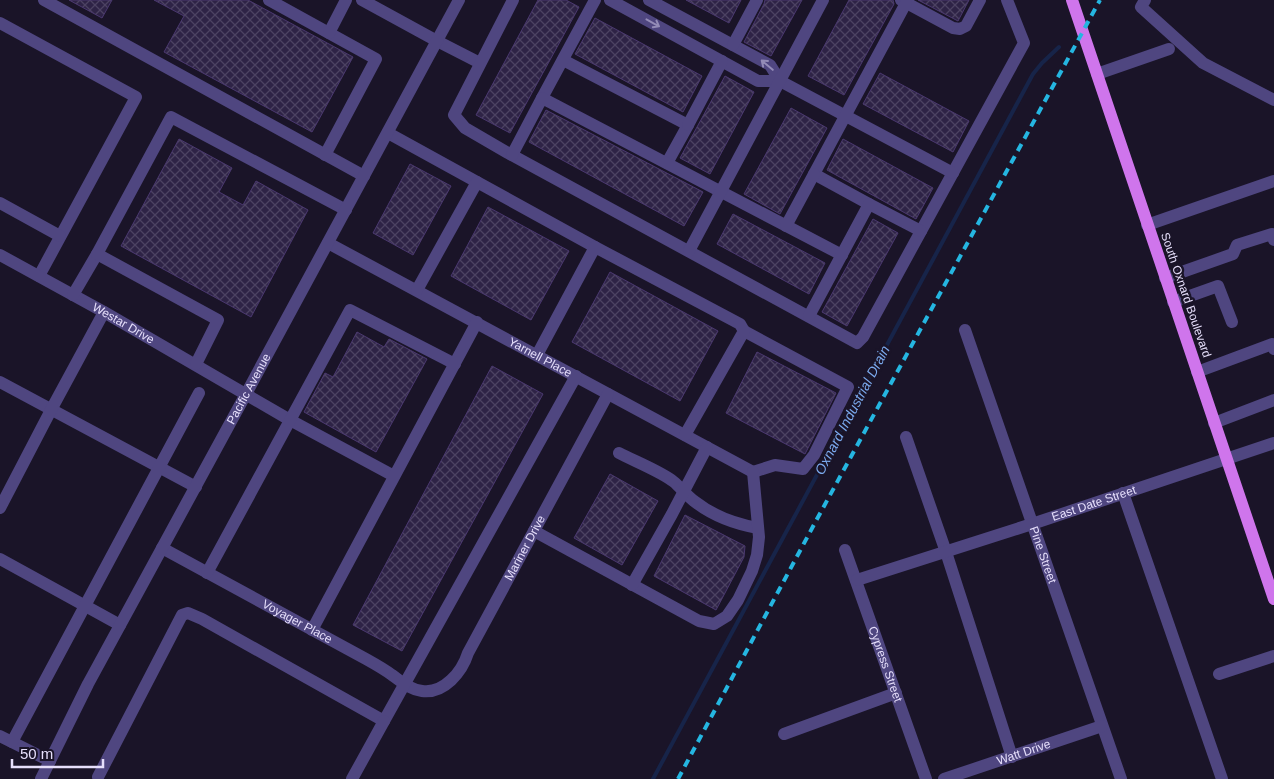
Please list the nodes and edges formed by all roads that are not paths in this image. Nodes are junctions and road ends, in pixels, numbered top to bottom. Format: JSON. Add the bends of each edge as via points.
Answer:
{"nodes":[{"id":1,"x":44,"y":0,"type":"edge"},
{"id":2,"x":269,"y":0,"type":"edge"},
{"id":3,"x":346,"y":0,"type":"edge"},
{"id":4,"x":362,"y":0,"type":"edge"},
{"id":5,"x":459,"y":0,"type":"edge"},
{"id":6,"x":513,"y":0,"type":"edge"},
{"id":7,"x":595,"y":0,"type":"edge"},
{"id":8,"x":610,"y":0,"type":"edge"},
{"id":9,"x":649,"y":0,"type":"edge"},
{"id":10,"x":758,"y":0,"type":"edge"},
{"id":11,"x":823,"y":0,"type":"edge"},
{"id":12,"x":980,"y":0,"type":"edge"},
{"id":13,"x":1007,"y":0,"type":"edge"},
{"id":14,"x":1072,"y":0,"type":"edge"},
{"id":15,"x":1145,"y":0,"type":"edge"},
{"id":16,"x":904,"y":1,"type":"edge"},
{"id":17,"x":380,"y":4,"type":"edge"},
{"id":18,"x":0,"y":23,"type":"edge"},
{"id":19,"x":329,"y":33,"type":"junction"},
{"id":20,"x":437,"y":41,"type":"junction"},
{"id":21,"x":731,"y":44,"type":"junction"},
{"id":22,"x":1169,"y":49,"type":"dead end"},
{"id":23,"x":563,"y":60,"type":"junction"},
{"id":24,"x":720,"y":60,"type":"junction"},
{"id":25,"x":480,"y":63,"type":"junction"},
{"id":26,"x":1097,"y":74,"type":"junction"},
{"id":27,"x":780,"y":81,"type":"junction"},
{"id":28,"x":542,"y":98,"type":"junction"},
{"id":29,"x":1274,"y":100,"type":"edge"},
{"id":30,"x":845,"y":115,"type":"junction"},
{"id":31,"x":688,"y":125,"type":"junction"},
{"id":32,"x":388,"y":133,"type":"junction"},
{"id":33,"x":325,"y":154,"type":"junction"},
{"id":34,"x":512,"y":155,"type":"junction"},
{"id":35,"x":667,"y":163,"type":"junction"},
{"id":36,"x":953,"y":173,"type":"junction"},
{"id":37,"x":814,"y":174,"type":"junction"},
{"id":38,"x":364,"y":176,"type":"junction"},
{"id":39,"x":1274,"y":181,"type":"edge"},
{"id":40,"x":477,"y":182,"type":"junction"},
{"id":41,"x":721,"y":191,"type":"junction"},
{"id":42,"x":0,"y":203,"type":"edge"},
{"id":43,"x":869,"y":204,"type":"junction"},
{"id":44,"x":346,"y":210,"type":"junction"},
{"id":45,"x":1147,"y":225,"type":"junction"},
{"id":46,"x":786,"y":226,"type":"junction"},
{"id":47,"x":921,"y":231,"type":"junction"},
{"id":48,"x":60,"y":236,"type":"junction"},
{"id":49,"x":1274,"y":240,"type":"edge"},
{"id":50,"x":328,"y":243,"type":"junction"},
{"id":51,"x":595,"y":247,"type":"junction"},
{"id":52,"x":689,"y":251,"type":"junction"},
{"id":53,"x":97,"y":254,"type":"junction"},
{"id":54,"x":0,"y":255,"type":"edge"},
{"id":55,"x":842,"y":255,"type":"junction"},
{"id":56,"x":38,"y":276,"type":"junction"},
{"id":57,"x":1165,"y":278,"type":"junction"},
{"id":58,"x":417,"y":290,"type":"junction"},
{"id":59,"x":73,"y":295,"type":"junction"},
{"id":60,"x":1174,"y":302,"type":"junction"},
{"id":61,"x":104,"y":312,"type":"junction"},
{"id":62,"x":809,"y":316,"type":"junction"},
{"id":63,"x":477,"y":322,"type":"junction"},
{"id":64,"x":1232,"y":322,"type":"dead end"},
{"id":65,"x":965,"y":330,"type":"dead end"},
{"id":66,"x":744,"y":331,"type":"junction"},
{"id":67,"x":1274,"y":349,"type":"edge"},
{"id":68,"x":537,"y":355,"type":"junction"},
{"id":69,"x":196,"y":364,"type":"junction"},
{"id":70,"x":454,"y":364,"type":"junction"},
{"id":71,"x":1197,"y":372,"type":"junction"},
{"id":72,"x":576,"y":376,"type":"junction"},
{"id":73,"x":0,"y":382,"type":"edge"},
{"id":74,"x":199,"y":393,"type":"dead end"},
{"id":75,"x":246,"y":394,"type":"junction"},
{"id":76,"x":608,"y":394,"type":"junction"},
{"id":77,"x":1274,"y":400,"type":"edge"},
{"id":78,"x":51,"y":410,"type":"junction"},
{"id":79,"x":290,"y":420,"type":"junction"},
{"id":80,"x":1214,"y":423,"type":"junction"},
{"id":81,"x":684,"y":435,"type":"junction"},
{"id":82,"x":906,"y":437,"type":"dead end"},
{"id":83,"x":1274,"y":443,"type":"edge"},
{"id":84,"x":706,"y":447,"type":"junction"},
{"id":85,"x":619,"y":453,"type":"dead end"},
{"id":86,"x":1226,"y":459,"type":"junction"},
{"id":87,"x":160,"y":467,"type":"junction"},
{"id":88,"x":753,"y":472,"type":"junction"},
{"id":89,"x":394,"y":476,"type":"junction"},
{"id":90,"x":196,"y":487,"type":"junction"},
{"id":91,"x":683,"y":492,"type":"junction"},
{"id":92,"x":1123,"y":493,"type":"junction"},
{"id":93,"x":0,"y":508,"type":"edge"},
{"id":94,"x":1032,"y":524,"type":"junction"},
{"id":95,"x":758,"y":528,"type":"junction"},
{"id":96,"x":534,"y":532,"type":"junction"},
{"id":97,"x":162,"y":548,"type":"junction"},
{"id":98,"x":845,"y":550,"type":"dead end"},
{"id":99,"x":946,"y":552,"type":"junction"},
{"id":100,"x":0,"y":559,"type":"edge"},
{"id":101,"x":208,"y":573,"type":"junction"},
{"id":102,"x":857,"y":580,"type":"junction"},
{"id":103,"x":632,"y":585,"type":"junction"},
{"id":104,"x":1274,"y":600,"type":"edge"},
{"id":105,"x":85,"y":606,"type":"junction"},
{"id":106,"x":120,"y":625,"type":"junction"},
{"id":107,"x":312,"y":630,"type":"junction"},
{"id":108,"x":1274,"y":656,"type":"edge"},
{"id":109,"x":1219,"y":674,"type":"dead end"},
{"id":110,"x":405,"y":685,"type":"junction"},
{"id":111,"x":431,"y":690,"type":"joint"},
{"id":112,"x":896,"y":693,"type":"junction"},
{"id":113,"x":384,"y":721,"type":"junction"},
{"id":114,"x":1102,"y":726,"type":"junction"},
{"id":115,"x":784,"y":734,"type":"dead end"},
{"id":116,"x":6,"y":739,"type":"edge"},
{"id":117,"x":1012,"y":757,"type":"junction"},
{"id":118,"x":50,"y":762,"type":"junction"},
{"id":119,"x":98,"y":776,"type":"dead end"},
{"id":120,"x":41,"y":779,"type":"edge"},
{"id":121,"x":352,"y":779,"type":"edge"},
{"id":122,"x":926,"y":779,"type":"edge"},
{"id":123,"x":944,"y":779,"type":"edge"},
{"id":124,"x":1121,"y":779,"type":"edge"},
{"id":125,"x":1222,"y":779,"type":"edge"}],
"edges":[{"from":1,"to":33,"type":"street"},
{"from":2,"to":19,"type":"street"},
{"from":3,"to":19,"type":"street"},
{"from":4,"to":17,"type":"street"},
{"from":5,"to":20,"type":"street","name":"Pacific Avenue"},
{"from":6,"to":25,"type":"street"},
{"from":7,"to":23,"type":"street"},
{"from":8,"to":24,"type":"street","one_way":true},
{"from":9,"to":21,"type":"street"},
{"from":10,"to":21,"type":"street"},
{"from":11,"to":27,"type":"street"},
{"from":12,"to":16,"type":"street","via":[[966,26],[960,29]]},
{"from":13,"to":36,"type":"street","via":[[1024,43]]},
{"from":14,"to":26,"type":"main road","name":"South Oxnard Boulevard"},
{"from":15,"to":29,"type":"street","via":[[1141,7],[1203,64]]},
{"from":16,"to":30,"type":"street"},
{"from":17,"to":20,"type":"street"},
{"from":18,"to":48,"type":"street","via":[[136,97]]},
{"from":19,"to":33,"type":"street","via":[[376,59]]},
{"from":20,"to":25,"type":"street"},
{"from":20,"to":32,"type":"street","name":"Pacific Avenue"},
{"from":21,"to":24,"type":"street"},
{"from":27,"to":21,"type":"street","one_way":true,"via":[[770,65]]},
{"from":22,"to":26,"type":"street"},
{"from":23,"to":28,"type":"street"},
{"from":23,"to":31,"type":"street"},
{"from":24,"to":27,"type":"street","via":[[758,81]]},
{"from":24,"to":31,"type":"street"},
{"from":25,"to":34,"type":"street","via":[[454,116],[465,128]]},
{"from":26,"to":45,"type":"main road","name":"South Oxnard Boulevard"},
{"from":27,"to":30,"type":"street"},
{"from":27,"to":41,"type":"street"},
{"from":28,"to":34,"type":"street"},
{"from":28,"to":35,"type":"street"},
{"from":30,"to":36,"type":"street"},
{"from":30,"to":37,"type":"street"},
{"from":31,"to":35,"type":"street"},
{"from":32,"to":38,"type":"street","name":"Pacific Avenue"},
{"from":32,"to":40,"type":"street"},
{"from":33,"to":38,"type":"street"},
{"from":34,"to":52,"type":"street"},
{"from":35,"to":41,"type":"street"},
{"from":36,"to":47,"type":"street"},
{"from":37,"to":43,"type":"street"},
{"from":37,"to":46,"type":"street"},
{"from":38,"to":44,"type":"street","name":"Pacific Avenue"},
{"from":39,"to":45,"type":"street"},
{"from":40,"to":51,"type":"street"},
{"from":40,"to":58,"type":"street"},
{"from":41,"to":46,"type":"street"},
{"from":41,"to":52,"type":"street"},
{"from":42,"to":48,"type":"street"},
{"from":43,"to":47,"type":"street"},
{"from":43,"to":55,"type":"street"},
{"from":44,"to":50,"type":"street","name":"Pacific Avenue"},
{"from":44,"to":53,"type":"street","via":[[171,117]]},
{"from":45,"to":57,"type":"main road","name":"South Oxnard Boulevard"},
{"from":46,"to":55,"type":"street"},
{"from":47,"to":62,"type":"street","via":[[857,343]]},
{"from":48,"to":56,"type":"street"},
{"from":49,"to":57,"type":"street","via":[[1272,234],[1237,245],[1233,254]]},
{"from":50,"to":58,"type":"street","name":"Yarnell Place"},
{"from":50,"to":75,"type":"street","name":"Pacific Avenue"},
{"from":51,"to":66,"type":"street","via":[[740,324]]},
{"from":51,"to":68,"type":"street"},
{"from":52,"to":62,"type":"street"},
{"from":53,"to":59,"type":"street"},
{"from":53,"to":69,"type":"street","via":[[218,320]]},
{"from":54,"to":56,"type":"street","name":"Westar Drive"},
{"from":55,"to":62,"type":"street"},
{"from":56,"to":59,"type":"street","name":"Westar Drive"},
{"from":57,"to":60,"type":"main road","name":"South Oxnard Boulevard"},
{"from":58,"to":63,"type":"street","name":"Yarnell Place"},
{"from":59,"to":61,"type":"street","name":"Westar Drive"},
{"from":60,"to":64,"type":"street","via":[[1218,286]]},
{"from":60,"to":71,"type":"main road","name":"South Oxnard Boulevard"},
{"from":61,"to":69,"type":"street","name":"Westar Drive"},
{"from":61,"to":78,"type":"street"},
{"from":63,"to":68,"type":"street","name":"Yarnell Place"},
{"from":63,"to":70,"type":"street"},
{"from":65,"to":94,"type":"street","name":"Pine Street"},
{"from":66,"to":81,"type":"street"},
{"from":66,"to":88,"type":"street","via":[[848,387],[814,455],[803,469],[775,465]]},
{"from":67,"to":71,"type":"street","via":[[1272,344]]},
{"from":68,"to":72,"type":"street","name":"Yarnell Place"},
{"from":69,"to":75,"type":"street","name":"Westar Drive"},
{"from":70,"to":79,"type":"street","via":[[350,310]]},
{"from":70,"to":89,"type":"street"},
{"from":71,"to":80,"type":"main road","name":"South Oxnard Boulevard"},
{"from":72,"to":76,"type":"street","name":"Yarnell Place"},
{"from":72,"to":110,"type":"street"},
{"from":73,"to":78,"type":"street"},
{"from":74,"to":87,"type":"street"},
{"from":75,"to":79,"type":"street","name":"Westar Drive"},
{"from":75,"to":90,"type":"street","name":"Pacific Avenue"},
{"from":76,"to":81,"type":"street","name":"Yarnell Place"},
{"from":76,"to":96,"type":"street","name":"Mariner Drive"},
{"from":77,"to":80,"type":"street"},
{"from":78,"to":87,"type":"street"},
{"from":78,"to":93,"type":"street"},
{"from":79,"to":89,"type":"street","name":"Westar Drive"},
{"from":79,"to":101,"type":"street"},
{"from":80,"to":86,"type":"main road","name":"South Oxnard Boulevard"},
{"from":81,"to":84,"type":"street","name":"Yarnell Place"},
{"from":82,"to":99,"type":"street"},
{"from":83,"to":86,"type":"street","name":"East Date Street"},
{"from":84,"to":88,"type":"street","name":"Yarnell Place"},
{"from":84,"to":91,"type":"street"},
{"from":85,"to":91,"type":"street","via":[[674,482]]},
{"from":86,"to":92,"type":"street","name":"East Date Street"},
{"from":86,"to":104,"type":"main road","name":"South Oxnard Boulevard"},
{"from":87,"to":90,"type":"street"},
{"from":87,"to":105,"type":"street"},
{"from":88,"to":95,"type":"street"},
{"from":89,"to":107,"type":"street"},
{"from":90,"to":97,"type":"street","name":"Pacific Avenue"},
{"from":91,"to":95,"type":"street","via":[[718,516]]},
{"from":91,"to":103,"type":"street"},
{"from":92,"to":94,"type":"street","name":"East Date Street"},
{"from":92,"to":125,"type":"street"},
{"from":94,"to":99,"type":"street","name":"East Date Street"},
{"from":94,"to":114,"type":"street","name":"Pine Street"},
{"from":95,"to":103,"type":"street","via":[[758,555],[745,586],[727,616],[714,624],[699,621]]},
{"from":96,"to":103,"type":"street"},
{"from":96,"to":111,"type":"street","name":"Mariner Drive","via":[[458,673],[439,689]]},
{"from":97,"to":101,"type":"street","name":"Voyager Place"},
{"from":97,"to":106,"type":"street","name":"Pacific Avenue"},
{"from":98,"to":102,"type":"street","name":"Cypress Street"},
{"from":99,"to":102,"type":"street","name":"East Date Street"},
{"from":99,"to":117,"type":"street"},
{"from":100,"to":105,"type":"street"},
{"from":101,"to":107,"type":"street","name":"Voyager Place"},
{"from":102,"to":112,"type":"street","name":"Cypress Street"},
{"from":105,"to":106,"type":"street"},
{"from":105,"to":116,"type":"street"},
{"from":106,"to":118,"type":"street","name":"Pacific Avenue"},
{"from":107,"to":110,"type":"street","name":"Voyager Place"},
{"from":108,"to":109,"type":"street"},
{"from":110,"to":111,"type":"street","name":"Voyager Place"},
{"from":110,"to":113,"type":"street"},
{"from":112,"to":115,"type":"street"},
{"from":112,"to":122,"type":"street","name":"Cypress Street"},
{"from":113,"to":119,"type":"street","via":[[188,613],[182,616]]},
{"from":113,"to":121,"type":"street"},
{"from":114,"to":117,"type":"street","name":"Watt Drive"},
{"from":114,"to":124,"type":"street","name":"Pine Street"},
{"from":116,"to":118,"type":"street"},
{"from":117,"to":123,"type":"street","name":"Watt Drive"},
{"from":118,"to":120,"type":"street","name":"Pacific Avenue"}]}
